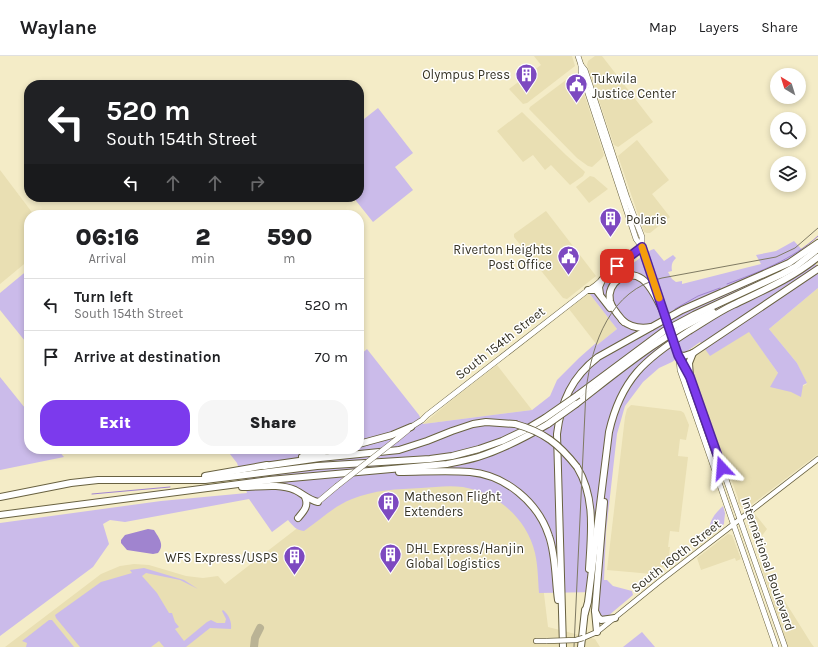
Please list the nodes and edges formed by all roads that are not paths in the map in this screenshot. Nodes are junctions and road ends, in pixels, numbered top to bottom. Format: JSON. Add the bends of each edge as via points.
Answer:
{"nodes":[{"id":1,"x":578,"y":56,"type":"edge"},
{"id":2,"x":818,"y":243,"type":"edge"},
{"id":3,"x":642,"y":247,"type":"junction"},
{"id":4,"x":818,"y":249,"type":"edge"},
{"id":5,"x":818,"y":258,"type":"edge"},
{"id":6,"x":818,"y":269,"type":"edge"},
{"id":7,"x":607,"y":274,"type":"junction"},
{"id":8,"x":602,"y":280,"type":"junction"},
{"id":9,"x":588,"y":290,"type":"junction"},
{"id":10,"x":600,"y":294,"type":"junction"},
{"id":11,"x":733,"y":305,"type":"junction"},
{"id":12,"x":664,"y":313,"type":"junction"},
{"id":13,"x":624,"y":322,"type":"junction"},
{"id":14,"x":654,"y":326,"type":"junction"},
{"id":15,"x":693,"y":353,"type":"junction"},
{"id":16,"x":678,"y":355,"type":"junction"},
{"id":17,"x":690,"y":377,"type":"junction"},
{"id":18,"x":547,"y":421,"type":"junction"},
{"id":19,"x":411,"y":427,"type":"junction"},
{"id":20,"x":364,"y":443,"type":"edge"},
{"id":21,"x":608,"y":447,"type":"junction"},
{"id":22,"x":316,"y":454,"type":"edge"},
{"id":23,"x":818,"y":459,"type":"edge"},
{"id":24,"x":264,"y":466,"type":"junction"},
{"id":25,"x":348,"y":472,"type":"junction"},
{"id":26,"x":149,"y":480,"type":"junction"},
{"id":27,"x":198,"y":490,"type":"junction"},
{"id":28,"x":0,"y":497,"type":"edge"},
{"id":29,"x":305,"y":497,"type":"junction"},
{"id":30,"x":318,"y":502,"type":"joint"},
{"id":31,"x":0,"y":515,"type":"edge"},
{"id":32,"x":298,"y":518,"type":"dead end"},
{"id":33,"x":740,"y":519,"type":"junction"},
{"id":34,"x":734,"y":524,"type":"junction"},
{"id":35,"x":595,"y":611,"type":"junction"},
{"id":36,"x":585,"y":613,"type":"junction"},
{"id":37,"x":615,"y":618,"type":"junction"},
{"id":38,"x":562,"y":624,"type":"junction"},
{"id":39,"x":597,"y":632,"type":"junction"},
{"id":40,"x":536,"y":641,"type":"dead end"},
{"id":41,"x":563,"y":647,"type":"edge"},
{"id":42,"x":581,"y":647,"type":"edge"},
{"id":43,"x":776,"y":647,"type":"edge"},
{"id":44,"x":785,"y":647,"type":"edge"}],
"edges":[{"from":1,"to":3,"type":"main road","name":"International Boulevard","via":[[591,88],[611,156],[642,238]]},
{"from":2,"to":14,"type":"highway","via":[[789,263],[708,297]]},
{"from":3,"to":7,"type":"main road","name":"South 154th Street"},
{"from":3,"to":12,"type":"main road","name":"International Boulevard"},
{"from":4,"to":18,"type":"highway","bridge":true,"via":[[782,274],[664,331]]},
{"from":5,"to":11,"type":"highway","via":[[775,286]]},
{"from":6,"to":15,"type":"highway"},
{"from":7,"to":8,"type":"main road","name":"South 154th Street"},
{"from":7,"to":9,"type":"main road","name":"South 154th Street","via":[[590,285]]},
{"from":8,"to":9,"type":"main road","name":"South 154th Street"},
{"from":8,"to":10,"type":"highway"},
{"from":9,"to":10,"type":"highway","via":[[594,289]]},
{"from":9,"to":19,"type":"main road","name":"South 154th Street"},
{"from":10,"to":13,"type":"highway"},
{"from":11,"to":18,"type":"highway","bridge":true,"via":[[697,319],[673,332],[645,350],[576,404]]},
{"from":11,"to":21,"type":"highway","via":[[662,349],[640,369],[617,406],[611,424]]},
{"from":12,"to":13,"type":"highway","via":[[646,282],[638,276],[626,275],[616,281],[610,294],[612,305]]},
{"from":12,"to":16,"type":"main road","name":"International Boulevard","bridge":true},
{"from":13,"to":14,"type":"highway","via":[[636,327]]},
{"from":14,"to":38,"type":"highway","via":[[587,365],[569,389],[561,411],[557,434]]},
{"from":15,"to":16,"type":"highway"},
{"from":15,"to":17,"type":"highway","via":[[689,363]]},
{"from":16,"to":17,"type":"main road","name":"International Boulevard"},
{"from":16,"to":34,"type":"main road","name":"International Boulevard","via":[[680,370]]},
{"from":17,"to":33,"type":"main road","name":"International Boulevard"},
{"from":18,"to":25,"type":"highway","via":[[521,440],[476,458],[447,464]]},
{"from":18,"to":26,"type":"highway","via":[[479,449],[437,458],[317,466],[204,480]]},
{"from":19,"to":20,"type":"highway"},
{"from":19,"to":30,"type":"main road","name":"South 154th Street","bridge":true},
{"from":21,"to":35,"type":"highway"},
{"from":21,"to":36,"type":"highway"},
{"from":22,"to":24,"type":"highway"},
{"from":23,"to":33,"type":"main road","name":"South 160th Street"},
{"from":24,"to":26,"type":"highway","via":[[206,476]]},
{"from":24,"to":36,"type":"highway","bridge":true,"via":[[399,450],[473,424],[486,422],[528,427],[549,438],[566,453],[577,467],[586,486],[591,510],[591,541]]},
{"from":25,"to":27,"type":"highway"},
{"from":25,"to":38,"type":"highway","via":[[471,472],[495,478],[522,495],[532,505],[549,536]]},
{"from":26,"to":28,"type":"highway","via":[[71,483]]},
{"from":27,"to":29,"type":"highway","via":[[274,486],[294,490]]},
{"from":27,"to":31,"type":"highway"},
{"from":29,"to":30,"type":"highway"},
{"from":29,"to":32,"type":"highway","via":[[307,506]]},
{"from":33,"to":34,"type":"main road","name":"South 160th Street"},
{"from":33,"to":44,"type":"main road","name":"International Boulevard"},
{"from":34,"to":37,"type":"main road","name":"South 160th Street"},
{"from":34,"to":43,"type":"main road","name":"International Boulevard"},
{"from":35,"to":37,"type":"highway","via":[[601,620]]},
{"from":35,"to":39,"type":"highway"},
{"from":36,"to":42,"type":"highway"},
{"from":37,"to":39,"type":"main road","name":"South 160th Street"},
{"from":38,"to":41,"type":"highway"},
{"from":39,"to":40,"type":"main road","name":"South 160th Street","bridge":true,"via":[[576,640]]}]}
